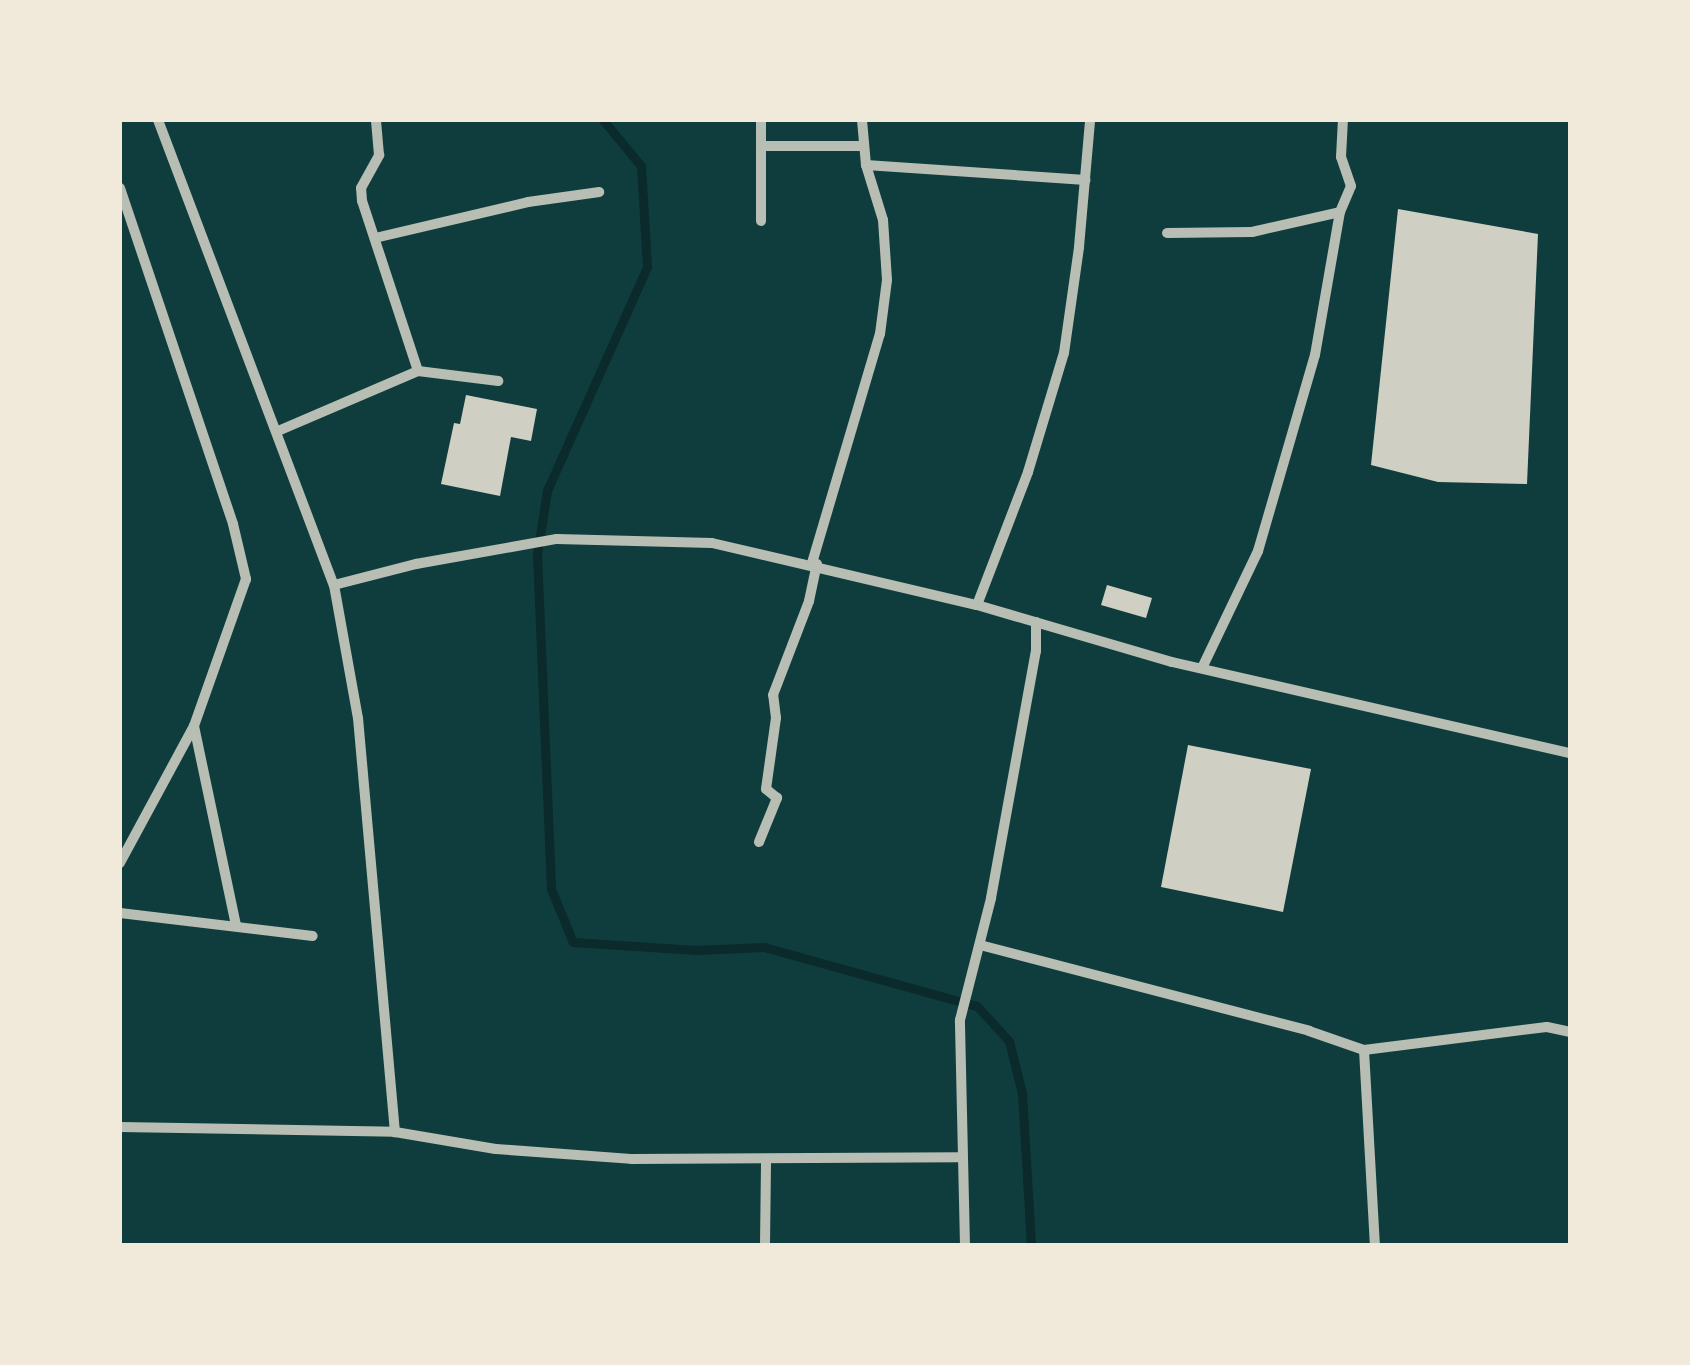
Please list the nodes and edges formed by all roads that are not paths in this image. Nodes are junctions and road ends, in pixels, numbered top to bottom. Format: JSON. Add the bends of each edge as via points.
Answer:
{"nodes":[{"id":1,"x":158,"y":120,"type":"edge"},
{"id":2,"x":376,"y":120,"type":"edge"},
{"id":3,"x":761,"y":120,"type":"edge"},
{"id":4,"x":862,"y":120,"type":"edge"},
{"id":5,"x":1090,"y":120,"type":"edge"},
{"id":6,"x":1343,"y":120,"type":"edge"},
{"id":7,"x":760,"y":146,"type":"junction"},
{"id":8,"x":864,"y":146,"type":"junction"},
{"id":9,"x":866,"y":165,"type":"junction"},
{"id":10,"x":1085,"y":180,"type":"junction"},
{"id":11,"x":120,"y":188,"type":"edge"},
{"id":12,"x":600,"y":192,"type":"dead end"},
{"id":13,"x":1340,"y":212,"type":"junction"},
{"id":14,"x":761,"y":221,"type":"dead end"},
{"id":15,"x":1167,"y":232,"type":"dead end"},
{"id":16,"x":375,"y":238,"type":"junction"},
{"id":17,"x":418,"y":370,"type":"junction"},
{"id":18,"x":498,"y":381,"type":"dead end"},
{"id":19,"x":278,"y":432,"type":"junction"},
{"id":20,"x":814,"y":564,"type":"junction"},
{"id":21,"x":334,"y":585,"type":"junction"},
{"id":22,"x":978,"y":604,"type":"junction"},
{"id":23,"x":1036,"y":622,"type":"junction"},
{"id":24,"x":1202,"y":668,"type":"junction"},
{"id":25,"x":194,"y":726,"type":"junction"},
{"id":26,"x":1570,"y":752,"type":"edge"},
{"id":27,"x":759,"y":842,"type":"dead end"},
{"id":28,"x":120,"y":863,"type":"edge"},
{"id":29,"x":120,"y":913,"type":"edge"},
{"id":30,"x":236,"y":926,"type":"junction"},
{"id":31,"x":314,"y":936,"type":"dead end"},
{"id":32,"x":980,"y":945,"type":"junction"},
{"id":33,"x":1570,"y":1032,"type":"edge"},
{"id":34,"x":1364,"y":1050,"type":"junction"},
{"id":35,"x":120,"y":1127,"type":"edge"},
{"id":36,"x":395,"y":1132,"type":"junction"},
{"id":37,"x":962,"y":1158,"type":"junction"},
{"id":38,"x":766,"y":1161,"type":"junction"},
{"id":39,"x":765,"y":1245,"type":"edge"},
{"id":40,"x":965,"y":1245,"type":"edge"},
{"id":41,"x":1376,"y":1245,"type":"edge"}],
"edges":[{"from":1,"to":19,"type":"street"},
{"from":2,"to":16,"type":"street","via":[[378,162],[361,188]]},
{"from":3,"to":7,"type":"street"},
{"from":4,"to":8,"type":"street"},
{"from":5,"to":10,"type":"street"},
{"from":6,"to":13,"type":"street","via":[[1340,157],[1351,182]]},
{"from":7,"to":8,"type":"street"},
{"from":7,"to":14,"type":"street"},
{"from":8,"to":9,"type":"street"},
{"from":9,"to":10,"type":"street"},
{"from":9,"to":20,"type":"street","via":[[886,249],[880,334]]},
{"from":10,"to":22,"type":"street","via":[[1064,352]]},
{"from":11,"to":25,"type":"street","via":[[245,566],[242,598]]},
{"from":12,"to":16,"type":"street"},
{"from":13,"to":15,"type":"street","via":[[1252,232]]},
{"from":13,"to":24,"type":"street","via":[[1315,355],[1258,550]]},
{"from":16,"to":17,"type":"street"},
{"from":17,"to":18,"type":"street"},
{"from":17,"to":19,"type":"street"},
{"from":19,"to":21,"type":"street"},
{"from":20,"to":21,"type":"street","via":[[712,543],[557,539]]},
{"from":20,"to":22,"type":"street"},
{"from":20,"to":27,"type":"street","via":[[808,601],[773,695],[766,789],[777,798]]},
{"from":21,"to":36,"type":"street","via":[[358,718]]},
{"from":22,"to":23,"type":"street"},
{"from":23,"to":24,"type":"street"},
{"from":23,"to":32,"type":"street"},
{"from":24,"to":26,"type":"street"},
{"from":25,"to":28,"type":"street"},
{"from":25,"to":30,"type":"street"},
{"from":29,"to":30,"type":"street"},
{"from":30,"to":31,"type":"street"},
{"from":32,"to":34,"type":"street"},
{"from":32,"to":37,"type":"street","via":[[960,1020]]},
{"from":33,"to":34,"type":"street","via":[[1546,1027]]},
{"from":34,"to":41,"type":"street"},
{"from":35,"to":36,"type":"street"},
{"from":36,"to":38,"type":"street","via":[[594,1156]]},
{"from":37,"to":38,"type":"street"},
{"from":37,"to":40,"type":"street"},
{"from":38,"to":39,"type":"street"}]}
